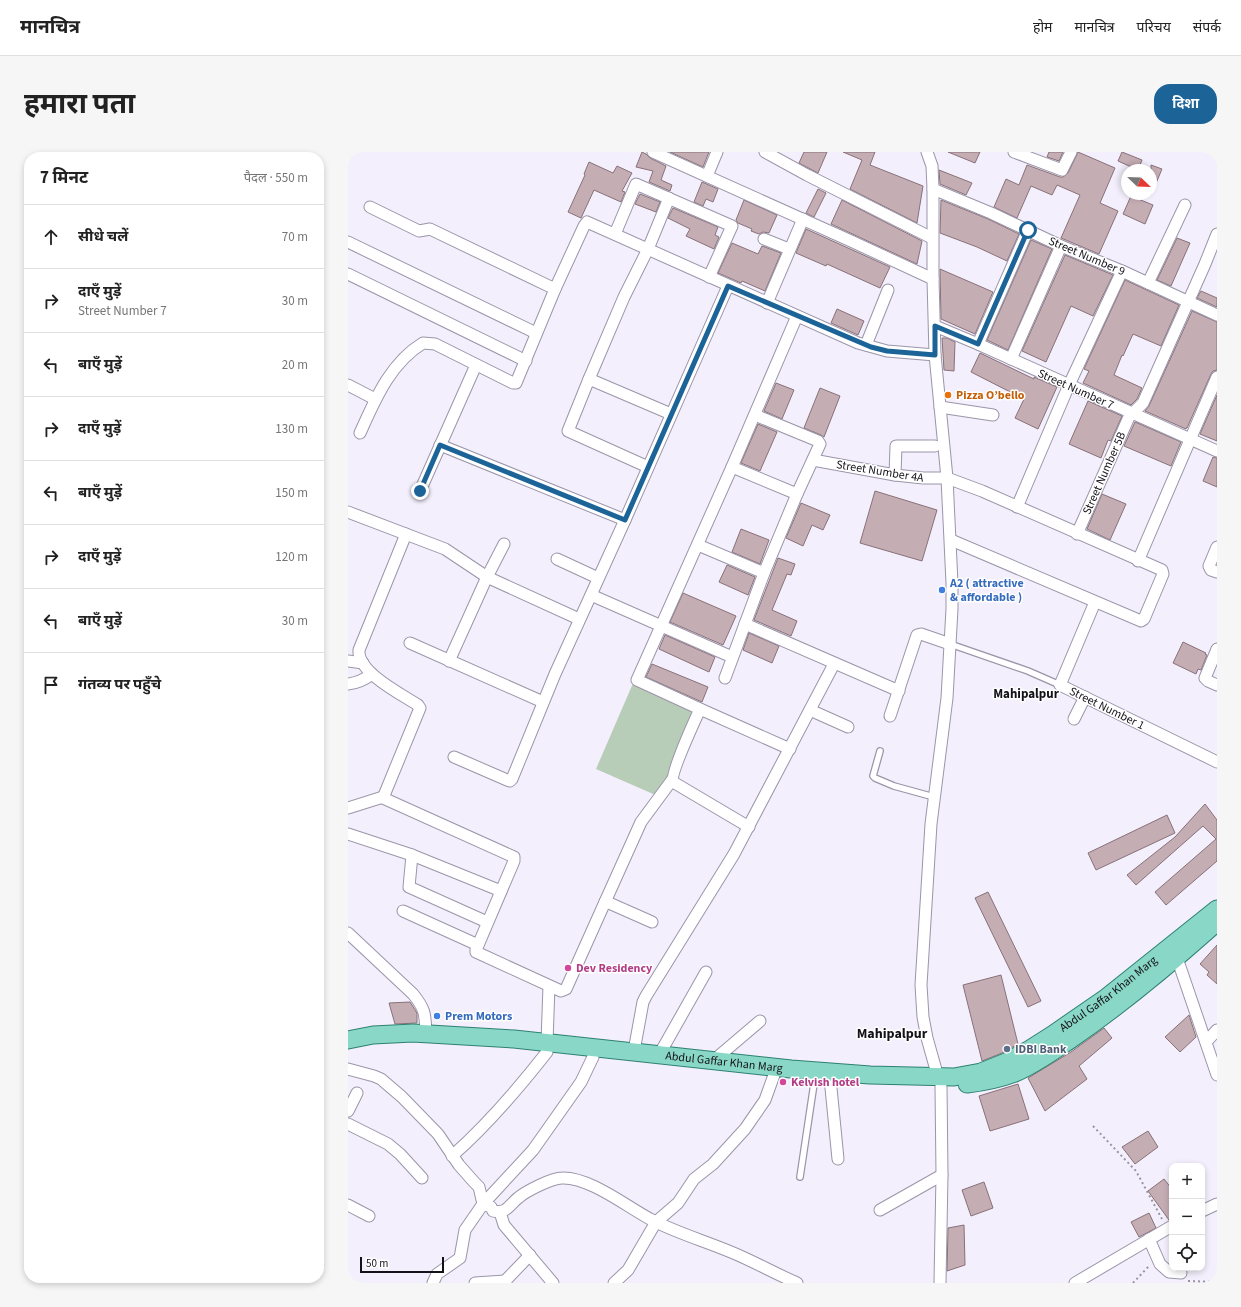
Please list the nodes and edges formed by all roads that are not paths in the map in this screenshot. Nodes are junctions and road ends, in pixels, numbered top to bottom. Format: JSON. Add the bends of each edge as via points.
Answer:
{"nodes":[{"id":1,"x":653,"y":152,"type":"edge"},
{"id":2,"x":718,"y":152,"type":"edge"},
{"id":3,"x":765,"y":152,"type":"edge"},
{"id":4,"x":928,"y":152,"type":"edge"},
{"id":5,"x":1014,"y":152,"type":"edge"},
{"id":6,"x":1071,"y":152,"type":"edge"},
{"id":7,"x":707,"y":176,"type":"junction"},
{"id":8,"x":933,"y":189,"type":"junction"},
{"id":9,"x":669,"y":198,"type":"junction"},
{"id":10,"x":1185,"y":205,"type":"dead end"},
{"id":11,"x":370,"y":207,"type":"dead end"},
{"id":12,"x":803,"y":219,"type":"junction"},
{"id":13,"x":1028,"y":230,"type":"junction"},
{"id":14,"x":615,"y":234,"type":"junction"},
{"id":15,"x":1217,"y":234,"type":"edge"},
{"id":16,"x":932,"y":238,"type":"junction"},
{"id":17,"x":764,"y":239,"type":"dead end"},
{"id":18,"x":348,"y":242,"type":"edge"},
{"id":19,"x":1061,"y":246,"type":"junction"},
{"id":20,"x":648,"y":249,"type":"junction"},
{"id":21,"x":789,"y":250,"type":"junction"},
{"id":22,"x":1122,"y":271,"type":"junction"},
{"id":23,"x":348,"y":274,"type":"edge"},
{"id":24,"x":709,"y":277,"type":"junction"},
{"id":25,"x":933,"y":279,"type":"junction"},
{"id":26,"x":1148,"y":284,"type":"junction"},
{"id":27,"x":728,"y":286,"type":"junction"},
{"id":28,"x":555,"y":289,"type":"junction"},
{"id":29,"x":888,"y":290,"type":"dead end"},
{"id":30,"x":1188,"y":301,"type":"junction"},
{"id":31,"x":768,"y":303,"type":"junction"},
{"id":32,"x":1217,"y":315,"type":"edge"},
{"id":33,"x":797,"y":316,"type":"junction"},
{"id":34,"x":935,"y":326,"type":"junction"},
{"id":35,"x":536,"y":333,"type":"junction"},
{"id":36,"x":978,"y":344,"type":"junction"},
{"id":37,"x":866,"y":346,"type":"junction"},
{"id":38,"x":935,"y":355,"type":"junction"},
{"id":39,"x":1011,"y":359,"type":"junction"},
{"id":40,"x":526,"y":361,"type":"junction"},
{"id":41,"x":476,"y":365,"type":"junction"},
{"id":42,"x":1217,"y":377,"type":"edge"},
{"id":43,"x":589,"y":379,"type":"junction"},
{"id":44,"x":348,"y":385,"type":"edge"},
{"id":45,"x":1069,"y":385,"type":"junction"},
{"id":46,"x":375,"y":399,"type":"junction"},
{"id":47,"x":940,"y":407,"type":"junction"},
{"id":48,"x":671,"y":414,"type":"junction"},
{"id":49,"x":1131,"y":414,"type":"junction"},
{"id":50,"x":755,"y":415,"type":"junction"},
{"id":51,"x":994,"y":415,"type":"dead end"},
{"id":52,"x":360,"y":433,"type":"dead end"},
{"id":53,"x":1190,"y":439,"type":"junction"},
{"id":54,"x":440,"y":445,"type":"junction"},
{"id":55,"x":935,"y":446,"type":"dead end"},
{"id":56,"x":1217,"y":451,"type":"edge"},
{"id":57,"x":813,"y":460,"type":"junction"},
{"id":58,"x":648,"y":467,"type":"junction"},
{"id":59,"x":732,"y":467,"type":"junction"},
{"id":60,"x":895,"y":475,"type":"junction"},
{"id":61,"x":947,"y":478,"type":"junction"},
{"id":62,"x":420,"y":491,"type":"dead end"},
{"id":63,"x":797,"y":494,"type":"junction"},
{"id":64,"x":1017,"y":507,"type":"junction"},
{"id":65,"x":348,"y":512,"type":"edge"},
{"id":66,"x":625,"y":520,"type":"junction"},
{"id":67,"x":406,"y":534,"type":"junction"},
{"id":68,"x":1077,"y":534,"type":"junction"},
{"id":69,"x":951,"y":540,"type":"junction"},
{"id":70,"x":504,"y":544,"type":"dead end"},
{"id":71,"x":698,"y":544,"type":"junction"},
{"id":72,"x":1217,"y":547,"type":"edge"},
{"id":73,"x":557,"y":559,"type":"dead end"},
{"id":74,"x":1138,"y":561,"type":"junction"},
{"id":75,"x":1217,"y":572,"type":"edge"},
{"id":76,"x":764,"y":573,"type":"junction"},
{"id":77,"x":487,"y":577,"type":"junction"},
{"id":78,"x":598,"y":578,"type":"junction"},
{"id":79,"x":590,"y":595,"type":"junction"},
{"id":80,"x":1095,"y":602,"type":"junction"},
{"id":81,"x":579,"y":619,"type":"junction"},
{"id":82,"x":745,"y":624,"type":"junction"},
{"id":83,"x":662,"y":627,"type":"junction"},
{"id":84,"x":410,"y":644,"type":"dead end"},
{"id":85,"x":950,"y":644,"type":"junction"},
{"id":86,"x":1217,"y":649,"type":"edge"},
{"id":87,"x":732,"y":657,"type":"junction"},
{"id":88,"x":348,"y":661,"type":"edge"},
{"id":89,"x":450,"y":661,"type":"junction"},
{"id":90,"x":363,"y":664,"type":"junction"},
{"id":91,"x":834,"y":664,"type":"junction"},
{"id":92,"x":372,"y":674,"type":"junction"},
{"id":93,"x":724,"y":678,"type":"dead end"},
{"id":94,"x":348,"y":684,"type":"edge"},
{"id":95,"x":1060,"y":685,"type":"junction"},
{"id":96,"x":1217,"y":685,"type":"edge"},
{"id":97,"x":899,"y":691,"type":"junction"},
{"id":98,"x":1085,"y":697,"type":"junction"},
{"id":99,"x":543,"y":702,"type":"junction"},
{"id":100,"x":700,"y":708,"type":"junction"},
{"id":101,"x":810,"y":710,"type":"junction"},
{"id":102,"x":890,"y":716,"type":"dead end"},
{"id":103,"x":1074,"y":719,"type":"dead end"},
{"id":104,"x":848,"y":727,"type":"dead end"},
{"id":105,"x":790,"y":748,"type":"junction"},
{"id":106,"x":880,"y":751,"type":"dead end"},
{"id":107,"x":454,"y":757,"type":"dead end"},
{"id":108,"x":1217,"y":762,"type":"edge"},
{"id":109,"x":672,"y":780,"type":"junction"},
{"id":110,"x":383,"y":797,"type":"junction"},
{"id":111,"x":934,"y":797,"type":"junction"},
{"id":112,"x":348,"y":808,"type":"edge"},
{"id":113,"x":749,"y":827,"type":"junction"},
{"id":114,"x":348,"y":834,"type":"edge"},
{"id":115,"x":412,"y":855,"type":"junction"},
{"id":116,"x":501,"y":891,"type":"junction"},
{"id":117,"x":605,"y":902,"type":"junction"},
{"id":118,"x":1217,"y":909,"type":"edge"},
{"id":119,"x":402,"y":911,"type":"dead end"},
{"id":120,"x":487,"y":922,"type":"junction"},
{"id":121,"x":652,"y":922,"type":"dead end"},
{"id":122,"x":1217,"y":923,"type":"edge"},
{"id":123,"x":348,"y":933,"type":"edge"},
{"id":124,"x":478,"y":945,"type":"junction"},
{"id":125,"x":1176,"y":958,"type":"junction"},
{"id":126,"x":706,"y":972,"type":"dead end"},
{"id":127,"x":549,"y":986,"type":"junction"},
{"id":128,"x":760,"y":1022,"type":"dead end"},
{"id":129,"x":1217,"y":1030,"type":"edge"},
{"id":130,"x":426,"y":1034,"type":"junction"},
{"id":131,"x":348,"y":1040,"type":"edge"},
{"id":132,"x":1206,"y":1042,"type":"junction"},
{"id":133,"x":547,"y":1047,"type":"junction"},
{"id":134,"x":348,"y":1048,"type":"edge"},
{"id":135,"x":634,"y":1051,"type":"junction"},
{"id":136,"x":659,"y":1055,"type":"junction"},
{"id":137,"x":593,"y":1057,"type":"junction"},
{"id":138,"x":713,"y":1061,"type":"junction"},
{"id":139,"x":348,"y":1069,"type":"edge"},
{"id":140,"x":774,"y":1075,"type":"junction"},
{"id":141,"x":1217,"y":1075,"type":"edge"},
{"id":142,"x":822,"y":1078,"type":"junction"},
{"id":143,"x":940,"y":1081,"type":"junction"},
{"id":144,"x":357,"y":1093,"type":"dead end"},
{"id":145,"x":348,"y":1111,"type":"edge"},
{"id":146,"x":348,"y":1124,"type":"edge"},
{"id":147,"x":452,"y":1156,"type":"junction"},
{"id":148,"x":838,"y":1160,"type":"dead end"},
{"id":149,"x":942,"y":1175,"type":"junction"},
{"id":150,"x":800,"y":1177,"type":"dead end"},
{"id":151,"x":422,"y":1178,"type":"dead end"},
{"id":152,"x":483,"y":1204,"type":"junction"},
{"id":153,"x":1217,"y":1204,"type":"edge"},
{"id":154,"x":348,"y":1205,"type":"edge"},
{"id":155,"x":880,"y":1210,"type":"dead end"},
{"id":156,"x":1205,"y":1210,"type":"edge"},
{"id":157,"x":500,"y":1212,"type":"junction"},
{"id":158,"x":368,"y":1216,"type":"dead end"},
{"id":159,"x":656,"y":1222,"type":"junction"},
{"id":160,"x":1169,"y":1228,"type":"edge"},
{"id":161,"x":1149,"y":1239,"type":"junction"},
{"id":162,"x":530,"y":1255,"type":"junction"},
{"id":163,"x":1181,"y":1273,"type":"dead end"},
{"id":164,"x":505,"y":1282,"type":"edge"},
{"id":165,"x":434,"y":1283,"type":"edge"},
{"id":166,"x":475,"y":1283,"type":"edge"},
{"id":167,"x":553,"y":1283,"type":"edge"},
{"id":168,"x":614,"y":1283,"type":"edge"},
{"id":169,"x":796,"y":1283,"type":"edge"},
{"id":170,"x":940,"y":1283,"type":"edge"},
{"id":171,"x":1075,"y":1283,"type":"edge"}],
"edges":[{"from":1,"to":7,"type":"street"},
{"from":2,"to":7,"type":"street"},
{"from":3,"to":16,"type":"street"},
{"from":4,"to":8,"type":"street","via":[[932,166]]},
{"from":5,"to":6,"type":"street","via":[[1062,170]]},
{"from":7,"to":12,"type":"street"},
{"from":8,"to":13,"type":"street","name":"Street Number 9"},
{"from":8,"to":16,"type":"street"},
{"from":9,"to":14,"type":"street","via":[[636,184]]},
{"from":9,"to":20,"type":"street"},
{"from":9,"to":24,"type":"street","via":[[732,226]]},
{"from":10,"to":26,"type":"street"},
{"from":11,"to":28,"type":"street","via":[[418,231],[430,229]]},
{"from":12,"to":21,"type":"street"},
{"from":12,"to":25,"type":"street"},
{"from":13,"to":19,"type":"street","name":"Street Number 9"},
{"from":13,"to":36,"type":"street"},
{"from":14,"to":20,"type":"street"},
{"from":14,"to":28,"type":"street","via":[[586,223]]},
{"from":15,"to":30,"type":"street","name":"Street Number 5B"},
{"from":16,"to":25,"type":"street"},
{"from":17,"to":21,"type":"street"},
{"from":18,"to":35,"type":"street"},
{"from":19,"to":22,"type":"street","name":"Street Number 9"},
{"from":19,"to":39,"type":"street"},
{"from":20,"to":24,"type":"street"},
{"from":20,"to":43,"type":"street","via":[[624,297]]},
{"from":21,"to":31,"type":"street"},
{"from":22,"to":26,"type":"street","name":"Street Number 9"},
{"from":22,"to":45,"type":"street"},
{"from":23,"to":40,"type":"street"},
{"from":24,"to":27,"type":"street"},
{"from":25,"to":34,"type":"street"},
{"from":26,"to":30,"type":"street","name":"Street Number 9"},
{"from":27,"to":31,"type":"street"},
{"from":27,"to":48,"type":"street"},
{"from":28,"to":35,"type":"street"},
{"from":29,"to":37,"type":"street"},
{"from":30,"to":32,"type":"street","name":"Street Number 9"},
{"from":30,"to":49,"type":"street","name":"Street Number 5B","via":[[1143,403]]},
{"from":31,"to":33,"type":"street"},
{"from":33,"to":37,"type":"street"},
{"from":33,"to":50,"type":"street"},
{"from":34,"to":36,"type":"street","name":"Street Number 7"},
{"from":34,"to":38,"type":"street"},
{"from":35,"to":40,"type":"street"},
{"from":36,"to":39,"type":"street","name":"Street Number 7"},
{"from":37,"to":38,"type":"street","via":[[887,351]]},
{"from":38,"to":47,"type":"street"},
{"from":39,"to":45,"type":"street","name":"Street Number 7"},
{"from":40,"to":41,"type":"street","via":[[515,383]]},
{"from":41,"to":46,"type":"street","via":[[435,344],[423,343],[397,365]]},
{"from":41,"to":54,"type":"street"},
{"from":42,"to":53,"type":"street"},
{"from":43,"to":48,"type":"street"},
{"from":43,"to":58,"type":"street","via":[[568,432]]},
{"from":44,"to":46,"type":"street"},
{"from":45,"to":49,"type":"street","name":"Street Number 7"},
{"from":45,"to":64,"type":"street"},
{"from":46,"to":52,"type":"street"},
{"from":47,"to":51,"type":"street"},
{"from":47,"to":61,"type":"street"},
{"from":48,"to":58,"type":"street"},
{"from":49,"to":53,"type":"street","name":"Street Number 7"},
{"from":49,"to":68,"type":"street","name":"Street Number 5B"},
{"from":50,"to":57,"type":"street","via":[[819,442]]},
{"from":50,"to":59,"type":"street"},
{"from":53,"to":56,"type":"street","name":"Street Number 7"},
{"from":53,"to":74,"type":"street"},
{"from":54,"to":62,"type":"street"},
{"from":54,"to":66,"type":"street"},
{"from":55,"to":60,"type":"street","via":[[896,446]]},
{"from":57,"to":60,"type":"street","name":"Street Number 4A"},
{"from":57,"to":63,"type":"street"},
{"from":58,"to":66,"type":"street"},
{"from":59,"to":63,"type":"street"},
{"from":59,"to":71,"type":"street"},
{"from":60,"to":61,"type":"street","name":"Street Number 4A"},
{"from":61,"to":64,"type":"street"},
{"from":61,"to":69,"type":"street"},
{"from":63,"to":76,"type":"street"},
{"from":64,"to":68,"type":"street"},
{"from":65,"to":67,"type":"street"},
{"from":66,"to":78,"type":"street"},
{"from":67,"to":77,"type":"street","via":[[445,549]]},
{"from":67,"to":90,"type":"street","via":[[359,650]]},
{"from":68,"to":74,"type":"street"},
{"from":69,"to":80,"type":"street"},
{"from":69,"to":85,"type":"street"},
{"from":70,"to":77,"type":"street"},
{"from":71,"to":76,"type":"street"},
{"from":71,"to":83,"type":"street"},
{"from":72,"to":75,"type":"street","via":[[1209,566]]},
{"from":73,"to":78,"type":"street"},
{"from":74,"to":80,"type":"street","via":[[1163,572],[1144,620],[1140,621]]},
{"from":76,"to":82,"type":"street"},
{"from":77,"to":81,"type":"street"},
{"from":77,"to":89,"type":"street"},
{"from":78,"to":79,"type":"street"},
{"from":79,"to":81,"type":"street"},
{"from":79,"to":83,"type":"street"},
{"from":80,"to":95,"type":"street"},
{"from":81,"to":99,"type":"street"},
{"from":82,"to":87,"type":"street"},
{"from":82,"to":91,"type":"street"},
{"from":83,"to":87,"type":"street"},
{"from":83,"to":100,"type":"street","via":[[637,680]]},
{"from":84,"to":89,"type":"street"},
{"from":85,"to":95,"type":"lane","name":"Street Number 1"},
{"from":85,"to":97,"type":"street","via":[[918,634]]},
{"from":85,"to":111,"type":"street","via":[[947,698]]},
{"from":86,"to":96,"type":"street","via":[[1205,678]]},
{"from":87,"to":93,"type":"street"},
{"from":88,"to":90,"type":"street"},
{"from":89,"to":99,"type":"street"},
{"from":90,"to":92,"type":"street"},
{"from":91,"to":97,"type":"street"},
{"from":91,"to":101,"type":"street"},
{"from":92,"to":94,"type":"street","via":[[364,680]]},
{"from":92,"to":110,"type":"street","via":[[420,708]]},
{"from":95,"to":98,"type":"street","name":"Street Number 1"},
{"from":97,"to":102,"type":"street"},
{"from":98,"to":103,"type":"street"},
{"from":98,"to":108,"type":"street","name":"Street Number 1"},
{"from":99,"to":107,"type":"street","via":[[510,781]]},
{"from":100,"to":105,"type":"street"},
{"from":100,"to":109,"type":"street"},
{"from":101,"to":104,"type":"street"},
{"from":101,"to":105,"type":"street"},
{"from":105,"to":113,"type":"street"},
{"from":106,"to":111,"type":"lane","via":[[873,776],[894,786]]},
{"from":109,"to":113,"type":"street"},
{"from":109,"to":117,"type":"street","via":[[641,822]]},
{"from":110,"to":112,"type":"street"},
{"from":110,"to":116,"type":"street","via":[[514,857]]},
{"from":111,"to":143,"type":"street","via":[[926,883],[921,1001],[927,1038]]},
{"from":113,"to":135,"type":"street","via":[[646,996]]},
{"from":114,"to":115,"type":"street"},
{"from":115,"to":116,"type":"street"},
{"from":115,"to":120,"type":"street","via":[[409,887]]},
{"from":116,"to":120,"type":"street"},
{"from":117,"to":121,"type":"street"},
{"from":117,"to":127,"type":"street","via":[[566,989],[561,991]]},
{"from":118,"to":143,"type":"main road","name":"Abdul Gaffar Khan Marg","via":[[1107,997],[1030,1049],[981,1072]]},
{"from":119,"to":124,"type":"street"},
{"from":120,"to":124,"type":"street"},
{"from":122,"to":125,"type":"main road","name":"Abdul Gaffar Khan Marg"},
{"from":123,"to":130,"type":"street","via":[[413,994],[424,1009]]},
{"from":124,"to":127,"type":"street","via":[[478,952]]},
{"from":125,"to":132,"type":"street"},
{"from":125,"to":143,"type":"main road","name":"Abdul Gaffar Khan Marg","via":[[1090,1026],[1032,1065],[990,1081]]},
{"from":126,"to":136,"type":"street"},
{"from":127,"to":133,"type":"street"},
{"from":128,"to":138,"type":"street"},
{"from":129,"to":132,"type":"street"},
{"from":130,"to":131,"type":"main road","name":"Abdul Gaffar Khan Marg","via":[[373,1035]]},
{"from":130,"to":133,"type":"main road","name":"Abdul Gaffar Khan Marg","via":[[514,1039]]},
{"from":132,"to":141,"type":"street"},
{"from":133,"to":134,"type":"main road","name":"Abdul Gaffar Khan Marg","via":[[406,1041],[376,1042]]},
{"from":133,"to":135,"type":"main road","name":"Abdul Gaffar Khan Marg"},
{"from":133,"to":137,"type":"main road","name":"Abdul Gaffar Khan Marg"},
{"from":133,"to":147,"type":"street","via":[[507,1101]]},
{"from":135,"to":136,"type":"main road","name":"Abdul Gaffar Khan Marg"},
{"from":136,"to":138,"type":"main road","name":"Abdul Gaffar Khan Marg"},
{"from":137,"to":140,"type":"main road","name":"Abdul Gaffar Khan Marg","via":[[672,1067]]},
{"from":137,"to":152,"type":"street","via":[[581,1082],[533,1150]]},
{"from":138,"to":143,"type":"main road","name":"Abdul Gaffar Khan Marg"},
{"from":139,"to":147,"type":"street","via":[[374,1076],[387,1084],[438,1134]]},
{"from":140,"to":142,"type":"main road","name":"Abdul Gaffar Khan Marg"},
{"from":140,"to":159,"type":"street","via":[[765,1100],[745,1129],[713,1164],[694,1179],[678,1203]]},
{"from":142,"to":143,"type":"main road","name":"Abdul Gaffar Khan Marg"},
{"from":142,"to":148,"type":"street"},
{"from":142,"to":150,"type":"lane"},
{"from":143,"to":149,"type":"street"},
{"from":144,"to":145,"type":"street"},
{"from":146,"to":151,"type":"street","via":[[388,1144]]},
{"from":147,"to":152,"type":"street","via":[[479,1187]]},
{"from":149,"to":155,"type":"street"},
{"from":149,"to":170,"type":"street"},
{"from":152,"to":157,"type":"street"},
{"from":152,"to":165,"type":"street","via":[[465,1230],[460,1258],[437,1274]]},
{"from":153,"to":156,"type":"street"},
{"from":154,"to":158,"type":"street"},
{"from":157,"to":159,"type":"street","via":[[506,1210],[519,1197],[543,1184],[562,1178],[587,1184]]},
{"from":157,"to":162,"type":"street","via":[[504,1225]]},
{"from":159,"to":168,"type":"street","via":[[628,1270]]},
{"from":159,"to":169,"type":"street","via":[[732,1252]]},
{"from":160,"to":161,"type":"street"},
{"from":161,"to":163,"type":"street","via":[[1160,1264],[1169,1272]]},
{"from":161,"to":171,"type":"street"},
{"from":162,"to":164,"type":"street"},
{"from":162,"to":167,"type":"street"},
{"from":164,"to":166,"type":"street"}]}
